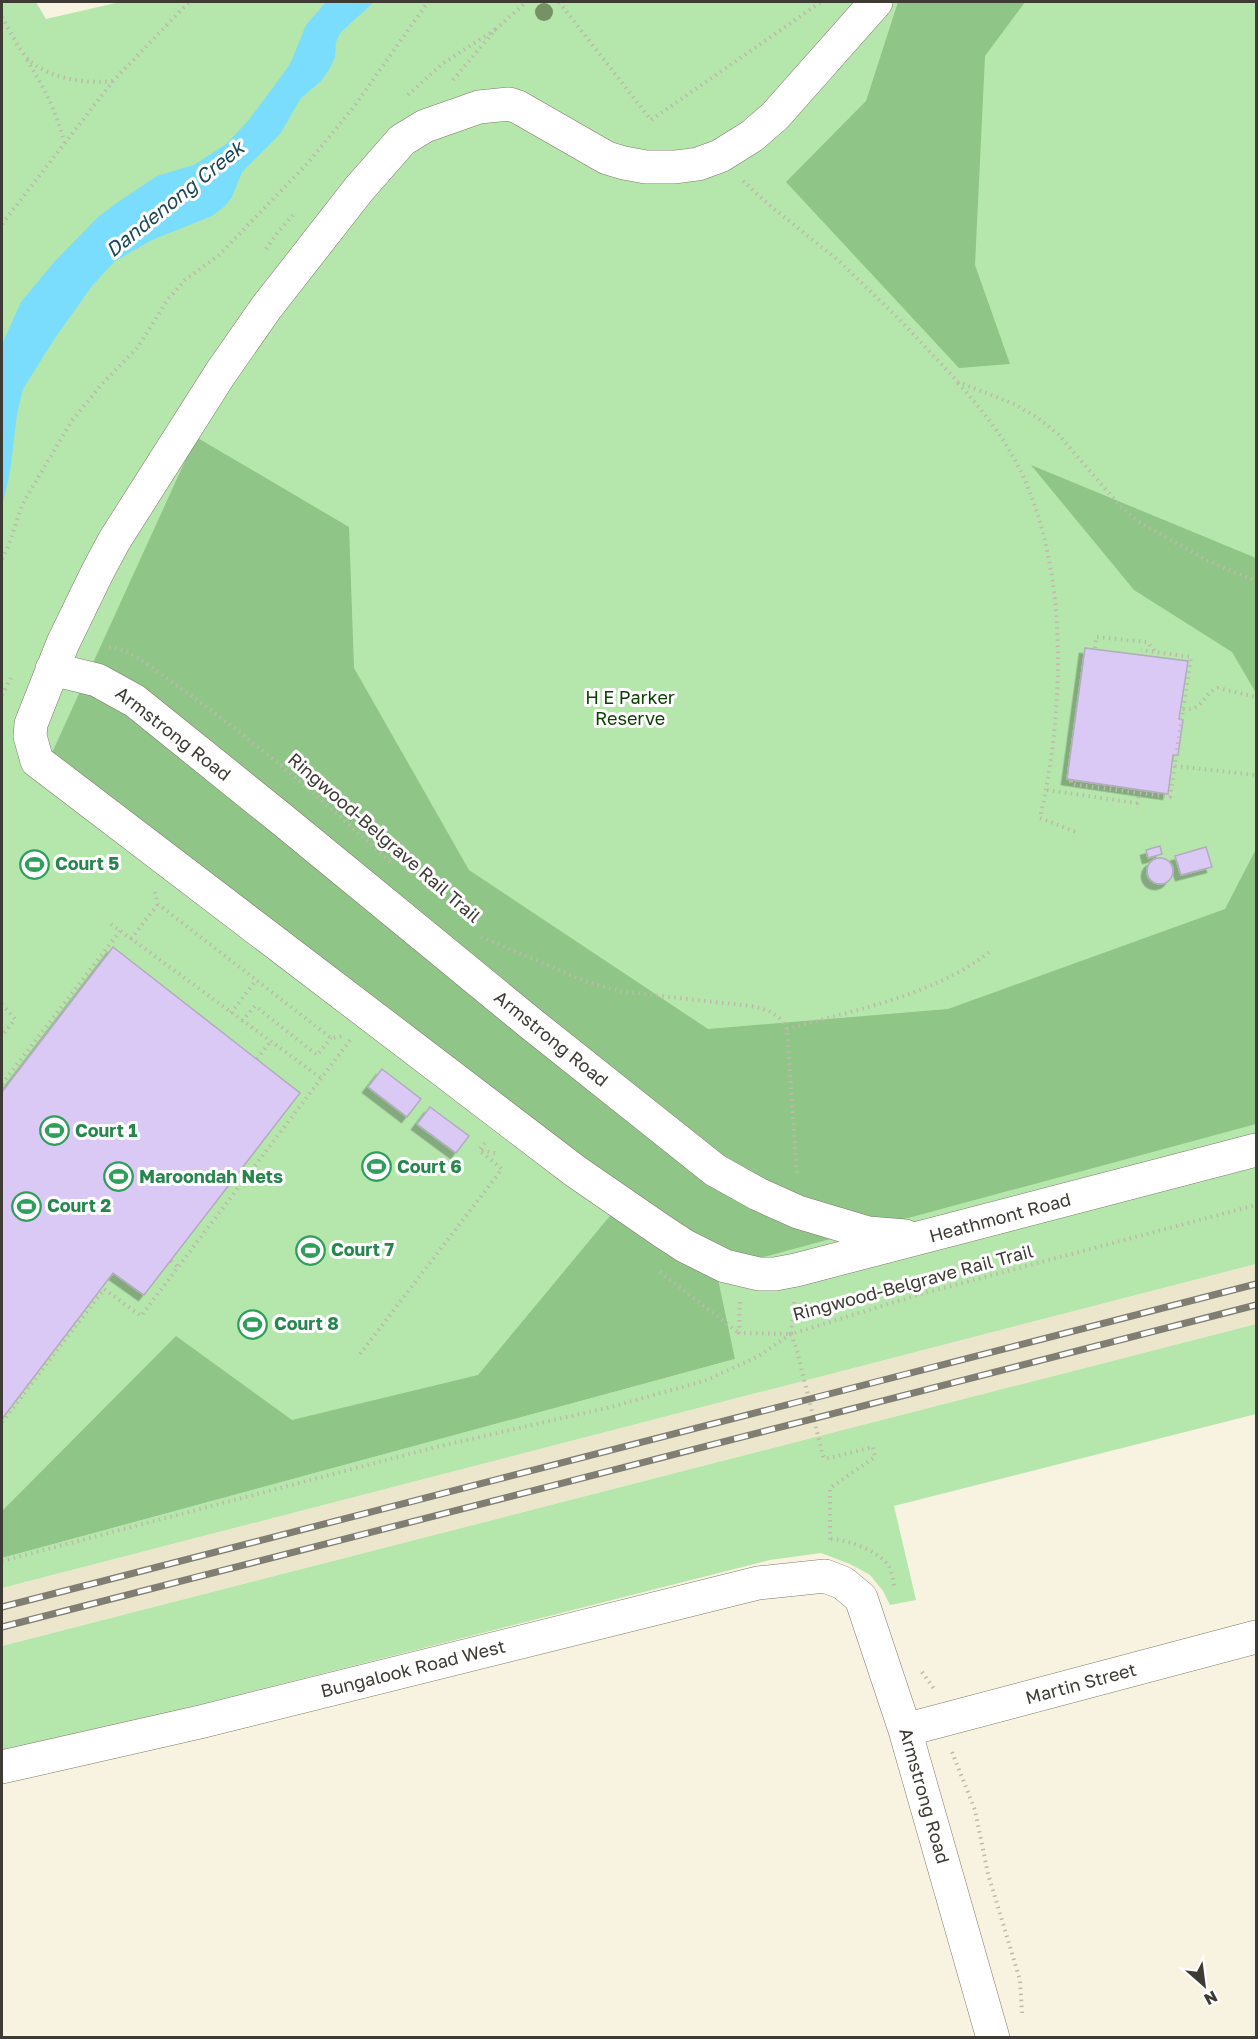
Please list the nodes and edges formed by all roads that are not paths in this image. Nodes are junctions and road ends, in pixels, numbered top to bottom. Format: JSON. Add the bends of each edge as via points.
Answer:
{"nodes":[{"id":1,"x":876,"y":2,"type":"edge"},
{"id":2,"x":52,"y":669,"type":"junction"},
{"id":3,"x":1257,"y":1150,"type":"edge"},
{"id":4,"x":934,"y":1235,"type":"junction"},
{"id":5,"x":825,"y":1576,"type":"joint"},
{"id":6,"x":1257,"y":1637,"type":"edge"},
{"id":7,"x":905,"y":1730,"type":"junction"},
{"id":8,"x":2,"y":1767,"type":"edge"},
{"id":9,"x":993,"y":2037,"type":"edge"}],
"edges":[{"from":1,"to":2,"type":"street","via":[[776,116],[720,156],[698,164],[646,167],[607,158],[509,104],[462,112],[402,140],[266,308],[220,374],[114,541]]},
{"from":2,"to":4,"type":"street","name":"Armstrong Road","via":[[97,680],[135,701],[715,1170],[798,1212],[868,1233]]},
{"from":2,"to":4,"type":"street","name":"Heathmont Road","via":[[31,724],[37,760],[575,1171],[685,1246],[725,1266],[776,1274]]},
{"from":3,"to":4,"type":"street","name":"Heathmont Road"},
{"from":5,"to":7,"type":"street","name":"Armstrong Road","via":[[843,1583],[861,1598]]},
{"from":5,"to":8,"type":"street","name":"Bungalook Road West","via":[[758,1583],[200,1722]]},
{"from":6,"to":7,"type":"street","name":"Martin Street"},
{"from":7,"to":9,"type":"street","name":"Armstrong Road"}]}
